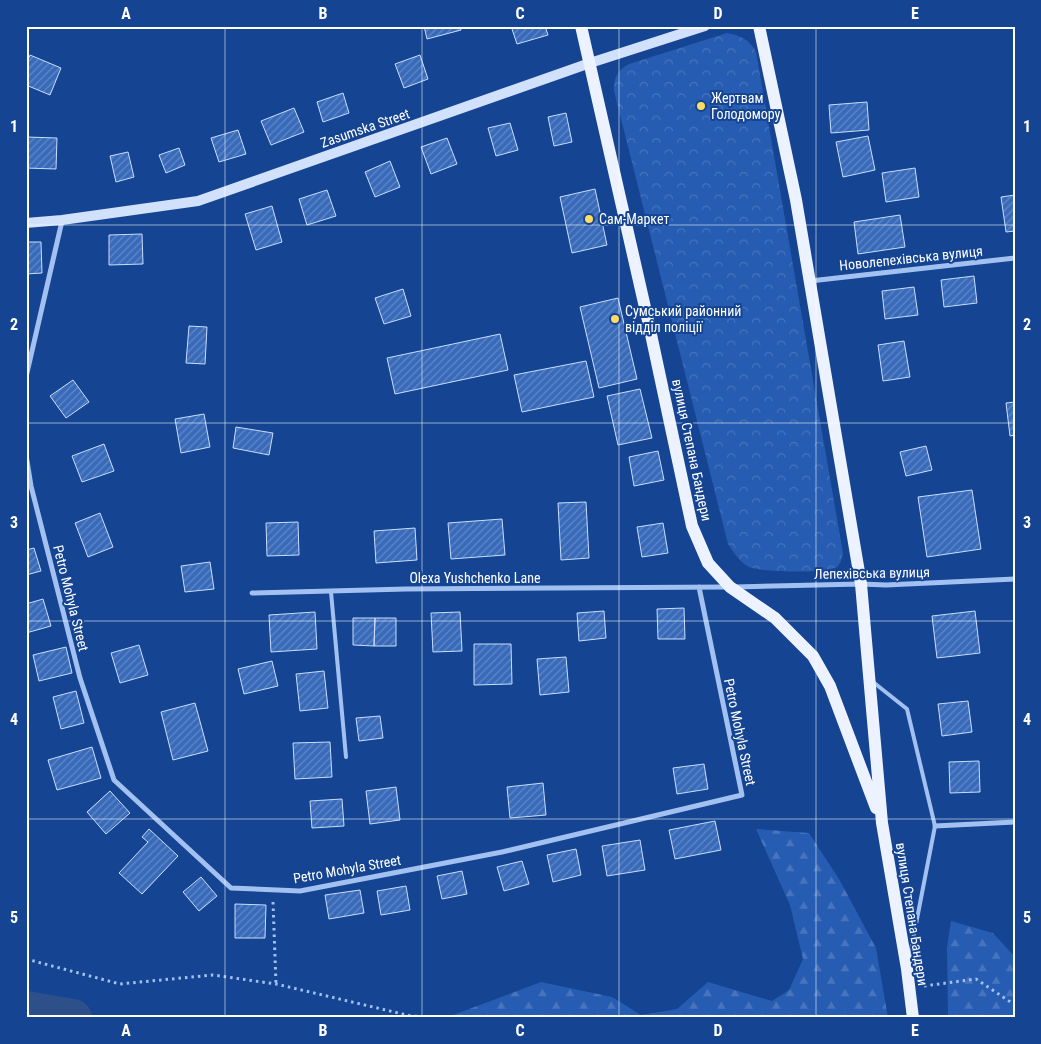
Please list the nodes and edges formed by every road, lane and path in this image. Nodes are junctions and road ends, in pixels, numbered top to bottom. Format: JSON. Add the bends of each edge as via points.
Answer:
{"nodes":[{"id":1,"x":582,"y":26,"type":"edge"},
{"id":2,"x":705,"y":26,"type":"edge"},
{"id":3,"x":759,"y":26,"type":"edge"},
{"id":4,"x":590,"y":63,"type":"junction"},
{"id":5,"x":62,"y":220,"type":"junction"},
{"id":6,"x":26,"y":223,"type":"edge"},
{"id":7,"x":1015,"y":258,"type":"edge"},
{"id":8,"x":810,"y":281,"type":"junction"},
{"id":9,"x":26,"y":377,"type":"edge"},
{"id":10,"x":26,"y":455,"type":"edge"},
{"id":11,"x":1015,"y":579,"type":"edge"},
{"id":12,"x":861,"y":584,"type":"junction"},
{"id":13,"x":699,"y":587,"type":"junction"},
{"id":14,"x":730,"y":587,"type":"junction"},
{"id":15,"x":331,"y":592,"type":"junction"},
{"id":16,"x":252,"y":594,"type":"dead end"},
{"id":17,"x":869,"y":680,"type":"junction"},
{"id":18,"x":346,"y":756,"type":"dead end"},
{"id":19,"x":1015,"y":822,"type":"edge"},
{"id":20,"x":882,"y":823,"type":"junction"},
{"id":21,"x":935,"y":826,"type":"junction"},
{"id":22,"x":273,"y":890,"type":"junction"},
{"id":23,"x":26,"y":959,"type":"edge"},
{"id":24,"x":907,"y":969,"type":"junction"},
{"id":25,"x":276,"y":984,"type":"junction"},
{"id":26,"x":909,"y":988,"type":"junction"},
{"id":27,"x":1015,"y":1005,"type":"edge"},
{"id":28,"x":913,"y":1014,"type":"edge"},
{"id":29,"x":462,"y":1018,"type":"edge"},
{"id":30,"x":684,"y":1018,"type":"edge"},
{"id":31,"x":691,"y":1018,"type":"edge"}],
"edges":[{"from":1,"to":4,"type":"main road","name":"вулиця Степана Бандери"},
{"from":2,"to":4,"type":"street","name":"Zasumska Street"},
{"from":3,"to":8,"type":"main road","name":"вулиця Степана Бандери"},
{"from":4,"to":5,"type":"street","name":"Zasumska Street","via":[[198,201]]},
{"from":4,"to":14,"type":"main road","name":"вулиця Степана Бандери","via":[[692,526],[708,563]]},
{"from":5,"to":6,"type":"street","name":"Zasumska Street"},
{"from":5,"to":9,"type":"street"},
{"from":7,"to":8,"type":"street","name":"Новолепехівська вулиця"},
{"from":8,"to":12,"type":"main road","name":"вулиця Степана Бандери"},
{"from":10,"to":22,"type":"street","name":"Petro Mohyla Street","via":[[80,678],[114,780],[231,888]]},
{"from":11,"to":12,"type":"street","name":"Лепехівська вулиця"},
{"from":12,"to":14,"type":"street","name":"Лепехівська вулиця"},
{"from":12,"to":17,"type":"main road","name":"вулиця Степана Бандери"},
{"from":13,"to":14,"type":"street","name":"Лепехівська вулиця"},
{"from":13,"to":15,"type":"street","name":"Olexa Yushchenko Lane"},
{"from":13,"to":22,"type":"street","name":"Petro Mohyla Street","via":[[742,796],[502,852],[300,891]]},
{"from":14,"to":20,"type":"main road","name":"вулиця Степана Бандери","via":[[775,618],[813,656],[830,686]]},
{"from":15,"to":16,"type":"street","name":"Olexa Yushchenko Lane"},
{"from":15,"to":18,"type":"lane"},
{"from":17,"to":20,"type":"main road","name":"вулиця Степана Бандери"},
{"from":17,"to":21,"type":"lane","via":[[907,709]]},
{"from":19,"to":21,"type":"street"},
{"from":20,"to":24,"type":"main road","name":"вулиця Степана Бандери"},
{"from":21,"to":24,"type":"lane"},
{"from":22,"to":25,"type":"path"},
{"from":23,"to":25,"type":"path","via":[[120,984],[213,975]]},
{"from":24,"to":26,"type":"main road","name":"вулиця Степана Бандери"},
{"from":25,"to":29,"type":"path","via":[[411,1016]]},
{"from":26,"to":27,"type":"path","via":[[976,979]]},
{"from":26,"to":28,"type":"main road","name":"вулиця Степана Бандери"},
{"from":30,"to":31,"type":"path"}]}
